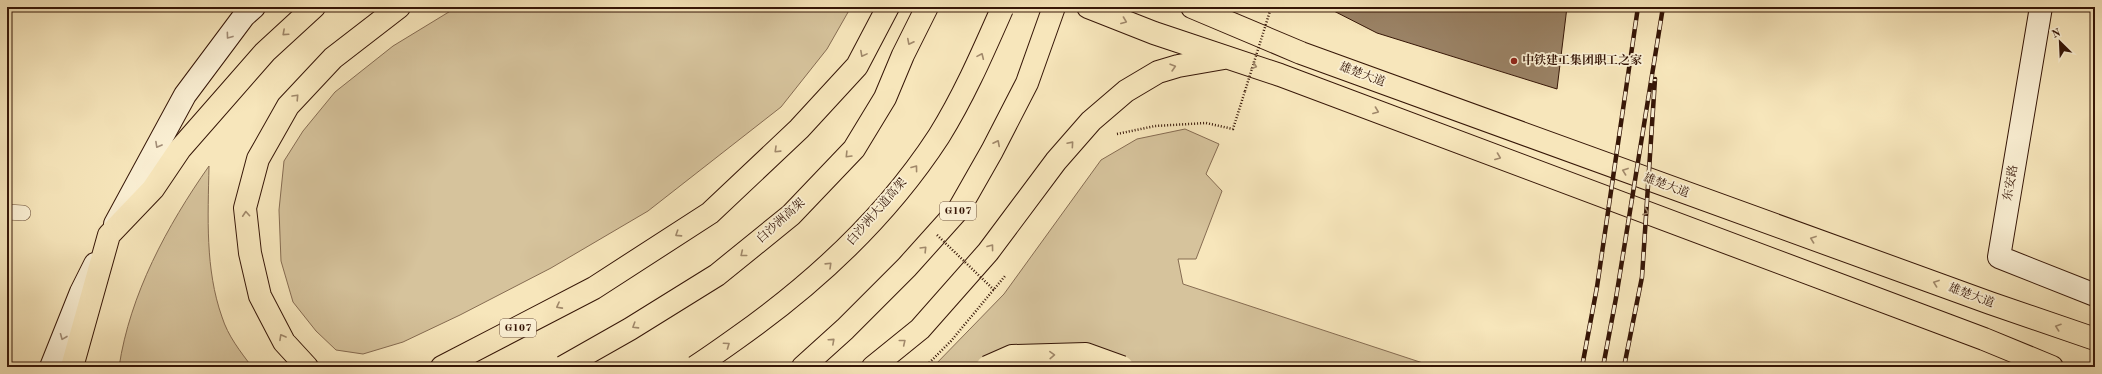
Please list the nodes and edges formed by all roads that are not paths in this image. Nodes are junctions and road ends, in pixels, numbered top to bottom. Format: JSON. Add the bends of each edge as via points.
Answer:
{"nodes":[{"id":1,"x":254,"y":7,"type":"edge"},
{"id":2,"x":314,"y":7,"type":"edge"},
{"id":3,"x":399,"y":7,"type":"edge"},
{"id":4,"x":888,"y":7,"type":"edge"},
{"id":5,"x":927,"y":7,"type":"edge"},
{"id":6,"x":1088,"y":7,"type":"edge"},
{"id":7,"x":1192,"y":7,"type":"edge"},
{"id":8,"x":1221,"y":7,"type":"edge"},
{"id":9,"x":2041,"y":7,"type":"edge"},
{"id":10,"x":1002,"y":9,"type":"dead end"},
{"id":11,"x":1053,"y":10,"type":"edge"},
{"id":12,"x":1239,"y":27,"type":"junction"},
{"id":13,"x":1222,"y":56,"type":"junction"},
{"id":14,"x":7,"y":212,"type":"edge"},
{"id":15,"x":23,"y":213,"type":"dead end"},
{"id":16,"x":109,"y":235,"type":"junction"},
{"id":17,"x":2095,"y":294,"type":"edge"},
{"id":18,"x":2095,"y":339,"type":"edge"},
{"id":19,"x":51,"y":367,"type":"edge"},
{"id":20,"x":72,"y":367,"type":"edge"},
{"id":21,"x":307,"y":367,"type":"edge"},
{"id":22,"x":442,"y":367,"type":"edge"},
{"id":23,"x":563,"y":367,"type":"edge"},
{"id":24,"x":695,"y":367,"type":"edge"},
{"id":25,"x":803,"y":367,"type":"edge"},
{"id":26,"x":873,"y":367,"type":"edge"},
{"id":27,"x":987,"y":367,"type":"edge"},
{"id":28,"x":1122,"y":367,"type":"edge"},
{"id":29,"x":2052,"y":367,"type":"edge"}],
"edges":[{"from":1,"to":16,"type":"main road","one_way":true,"via":[[244,16],[185,95]]},
{"from":2,"to":16,"type":"main road","one_way":true,"via":[[264,52],[180,149],[153,189]]},
{"from":21,"to":3,"type":"main road","one_way":true,"via":[[284,342],[260,296],[250,253],[245,208],[258,159],[288,106],[333,58]]},
{"from":4,"to":22,"type":"main road","number":"G107","one_way":true,"via":[[857,66],[799,129],[710,213],[594,288]]},
{"from":5,"to":23,"type":"main road","name":"白沙洲高架","one_way":true,"bridge":true,"via":[[885,98],[854,149],[791,215],[717,275]]},
{"from":6,"to":13,"type":"main road","one_way":true},
{"from":7,"to":12,"type":"main road","name":"雄楚大道"},
{"from":8,"to":12,"type":"main road"},
{"from":9,"to":17,"type":"main road","name":"东安路","via":[[1999,257]]},
{"from":24,"to":10,"type":"main road","name":"白沙洲大道高架","one_way":true,"bridge":true,"via":[[774,312],[828,266],[889,202],[938,136],[968,86]]},
{"from":25,"to":11,"type":"main road","number":"G107","one_way":true,"via":[[845,329],[959,209],[1027,83]]},
{"from":18,"to":12,"type":"main road","name":"雄楚大道","one_way":true,"via":[[1975,298],[1301,53]]},
{"from":26,"to":13,"type":"main road","one_way":true,"via":[[920,329],[988,252],[1056,161],[1096,116],[1126,91],[1158,72]]},
{"from":13,"to":29,"type":"main road","one_way":true,"via":[[1302,83],[1976,336]]},
{"from":14,"to":15,"type":"lane"},
{"from":16,"to":19,"type":"main road","one_way":true,"via":[[81,292]]},
{"from":16,"to":20,"type":"main road"},
{"from":27,"to":28,"type":"main road","one_way":true,"bridge":true,"via":[[1012,356],[1086,354]]}]}
